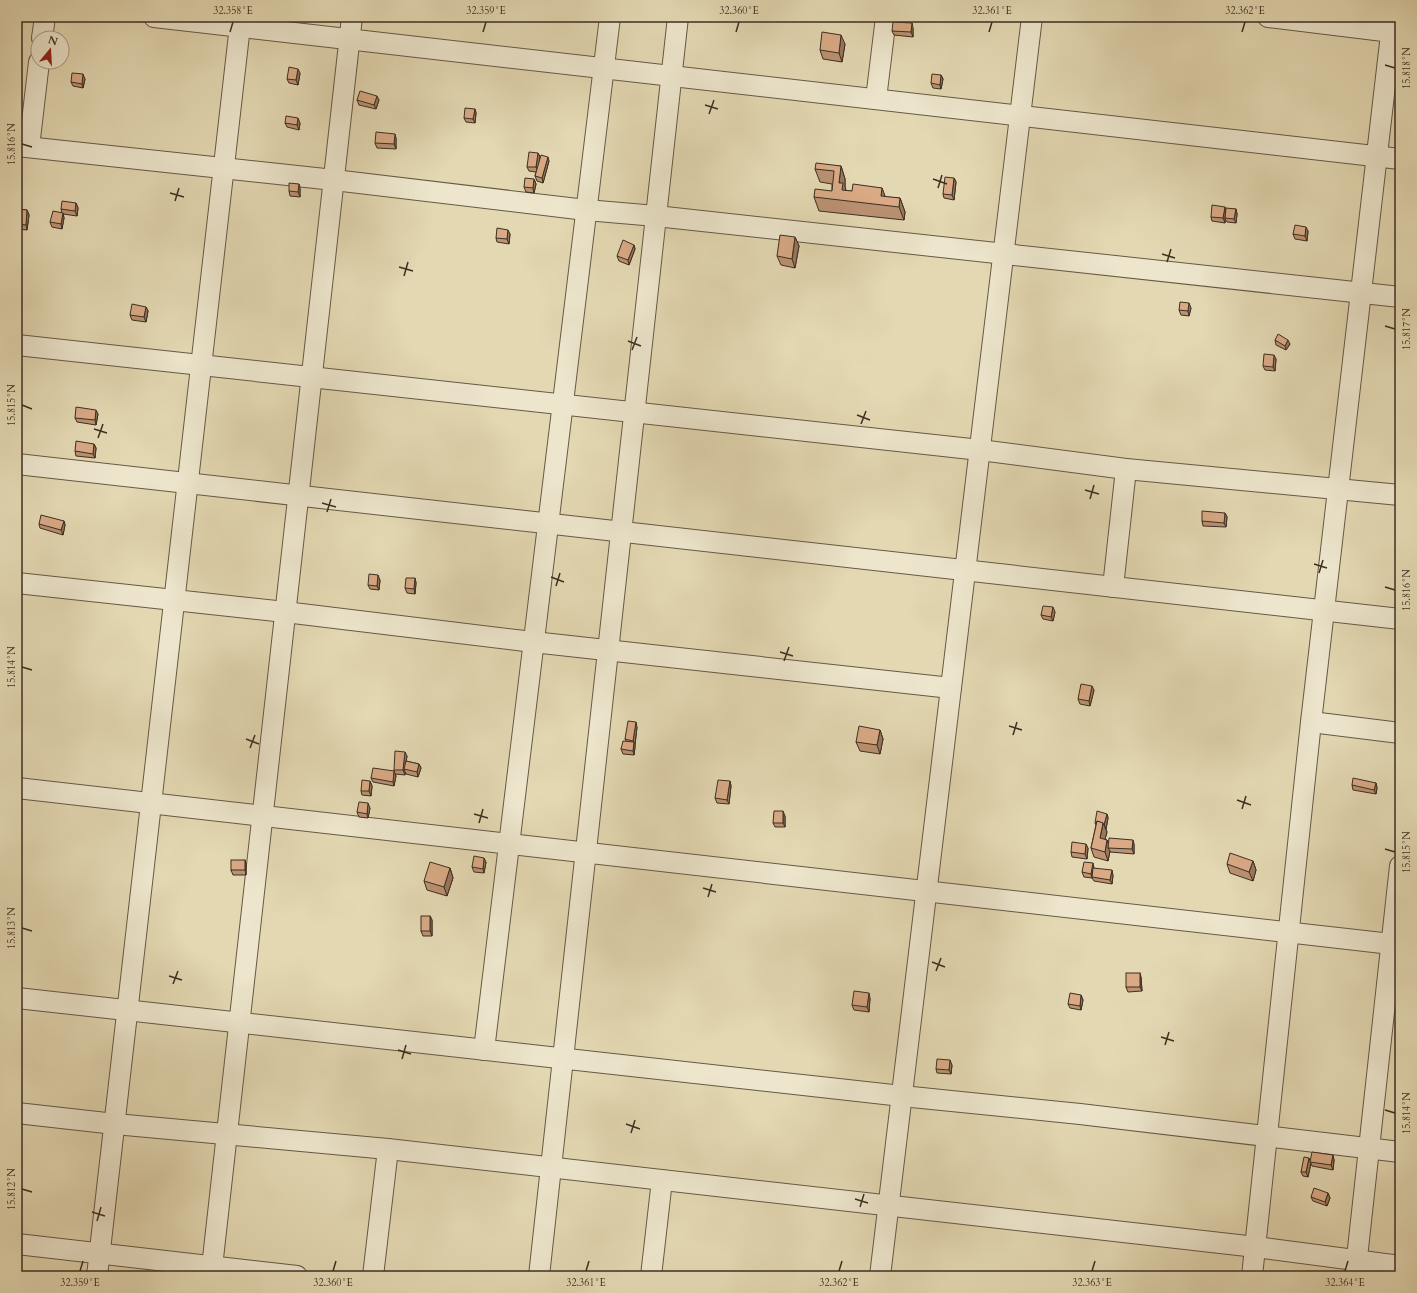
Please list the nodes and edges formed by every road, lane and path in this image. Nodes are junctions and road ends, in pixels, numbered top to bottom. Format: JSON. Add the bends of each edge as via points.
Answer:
{"nodes":[{"id":1,"x":45,"y":17,"type":"edge"},
{"id":2,"x":154,"y":17,"type":"edge"},
{"id":3,"x":352,"y":17,"type":"edge"},
{"id":4,"x":610,"y":17,"type":"edge"},
{"id":5,"x":678,"y":17,"type":"edge"},
{"id":6,"x":886,"y":17,"type":"edge"},
{"id":7,"x":1032,"y":17,"type":"edge"},
{"id":8,"x":1268,"y":17,"type":"edge"},
{"id":9,"x":241,"y":22,"type":"edge"},
{"id":10,"x":1395,"y":27,"type":"edge"},
{"id":11,"x":43,"y":30,"type":"edge"},
{"id":12,"x":350,"y":39,"type":"junction"},
{"id":13,"x":603,"y":68,"type":"junction"},
{"id":14,"x":38,"y":70,"type":"edge"},
{"id":15,"x":672,"y":76,"type":"junction"},
{"id":16,"x":876,"y":99,"type":"junction"},
{"id":17,"x":1020,"y":116,"type":"junction"},
{"id":18,"x":23,"y":146,"type":"edge"},
{"id":19,"x":1377,"y":157,"type":"junction"},
{"id":20,"x":1400,"y":159,"type":"edge"},
{"id":21,"x":224,"y":169,"type":"junction"},
{"id":22,"x":334,"y":180,"type":"junction"},
{"id":23,"x":586,"y":210,"type":"junction"},
{"id":24,"x":656,"y":216,"type":"junction"},
{"id":25,"x":1003,"y":253,"type":"junction"},
{"id":26,"x":1361,"y":293,"type":"junction"},
{"id":27,"x":1400,"y":297,"type":"edge"},
{"id":28,"x":17,"y":345,"type":"edge"},
{"id":29,"x":201,"y":366,"type":"junction"},
{"id":30,"x":312,"y":378,"type":"junction"},
{"id":31,"x":562,"y":405,"type":"junction"},
{"id":32,"x":634,"y":413,"type":"junction"},
{"id":33,"x":980,"y":450,"type":"junction"},
{"id":34,"x":17,"y":464,"type":"edge"},
{"id":35,"x":1126,"y":469,"type":"junction"},
{"id":36,"x":188,"y":484,"type":"junction"},
{"id":37,"x":1339,"y":489,"type":"junction"},
{"id":38,"x":1400,"y":495,"type":"edge"},
{"id":39,"x":299,"y":496,"type":"junction"},
{"id":40,"x":548,"y":524,"type":"junction"},
{"id":41,"x":621,"y":532,"type":"junction"},
{"id":42,"x":965,"y":570,"type":"junction"},
{"id":43,"x":17,"y":582,"type":"edge"},
{"id":44,"x":1113,"y":587,"type":"junction"},
{"id":45,"x":174,"y":600,"type":"junction"},
{"id":46,"x":1325,"y":610,"type":"junction"},
{"id":47,"x":286,"y":612,"type":"junction"},
{"id":48,"x":1400,"y":619,"type":"edge"},
{"id":49,"x":534,"y":642,"type":"junction"},
{"id":50,"x":608,"y":650,"type":"junction"},
{"id":51,"x":951,"y":688,"type":"junction"},
{"id":52,"x":1311,"y":722,"type":"junction"},
{"id":53,"x":1400,"y":733,"type":"edge"},
{"id":54,"x":17,"y":788,"type":"edge"},
{"id":55,"x":151,"y":803,"type":"junction"},
{"id":56,"x":263,"y":815,"type":"junction"},
{"id":57,"x":509,"y":844,"type":"junction"},
{"id":58,"x":586,"y":852,"type":"junction"},
{"id":59,"x":1400,"y":866,"type":"edge"},
{"id":60,"x":927,"y":891,"type":"junction"},
{"id":61,"x":1288,"y":932,"type":"junction"},
{"id":62,"x":1395,"y":944,"type":"edge"},
{"id":63,"x":17,"y":998,"type":"edge"},
{"id":64,"x":128,"y":1010,"type":"junction"},
{"id":65,"x":239,"y":1023,"type":"junction"},
{"id":66,"x":484,"y":1050,"type":"junction"},
{"id":67,"x":563,"y":1059,"type":"junction"},
{"id":68,"x":902,"y":1096,"type":"junction"},
{"id":69,"x":17,"y":1113,"type":"edge"},
{"id":70,"x":115,"y":1124,"type":"junction"},
{"id":71,"x":226,"y":1134,"type":"junction"},
{"id":72,"x":1267,"y":1137,"type":"junction"},
{"id":73,"x":1369,"y":1148,"type":"junction"},
{"id":74,"x":388,"y":1149,"type":"junction"},
{"id":75,"x":1400,"y":1152,"type":"edge"},
{"id":76,"x":551,"y":1168,"type":"junction"},
{"id":77,"x":662,"y":1180,"type":"junction"},
{"id":78,"x":889,"y":1206,"type":"junction"},
{"id":79,"x":17,"y":1244,"type":"edge"},
{"id":80,"x":1256,"y":1247,"type":"junction"},
{"id":81,"x":100,"y":1254,"type":"junction"},
{"id":82,"x":1400,"y":1266,"type":"edge"},
{"id":83,"x":1356,"y":1268,"type":"edge"},
{"id":84,"x":212,"y":1271,"type":"edge"},
{"id":85,"x":97,"y":1276,"type":"edge"},
{"id":86,"x":288,"y":1276,"type":"edge"},
{"id":87,"x":374,"y":1276,"type":"edge"},
{"id":88,"x":539,"y":1276,"type":"edge"},
{"id":89,"x":651,"y":1276,"type":"edge"},
{"id":90,"x":880,"y":1276,"type":"edge"},
{"id":91,"x":1252,"y":1276,"type":"edge"}],
"edges":[{"from":1,"to":11,"type":"street"},
{"from":2,"to":9,"type":"street"},
{"from":3,"to":12,"type":"street"},
{"from":4,"to":13,"type":"street"},
{"from":5,"to":15,"type":"street"},
{"from":6,"to":16,"type":"street"},
{"from":7,"to":17,"type":"street"},
{"from":8,"to":10,"type":"street"},
{"from":9,"to":12,"type":"street"},
{"from":9,"to":21,"type":"street"},
{"from":10,"to":19,"type":"street"},
{"from":12,"to":13,"type":"street"},
{"from":12,"to":22,"type":"street"},
{"from":13,"to":15,"type":"street"},
{"from":13,"to":23,"type":"street"},
{"from":14,"to":18,"type":"street"},
{"from":15,"to":16,"type":"street"},
{"from":15,"to":24,"type":"street"},
{"from":16,"to":17,"type":"street"},
{"from":17,"to":19,"type":"street"},
{"from":17,"to":25,"type":"street"},
{"from":18,"to":21,"type":"street"},
{"from":19,"to":20,"type":"street"},
{"from":19,"to":26,"type":"street"},
{"from":21,"to":22,"type":"street"},
{"from":21,"to":29,"type":"street"},
{"from":22,"to":23,"type":"street"},
{"from":22,"to":30,"type":"street"},
{"from":23,"to":24,"type":"street"},
{"from":23,"to":31,"type":"street"},
{"from":24,"to":25,"type":"street"},
{"from":24,"to":32,"type":"street"},
{"from":25,"to":26,"type":"street"},
{"from":25,"to":33,"type":"street"},
{"from":26,"to":27,"type":"street"},
{"from":26,"to":37,"type":"street"},
{"from":28,"to":29,"type":"street"},
{"from":29,"to":30,"type":"street"},
{"from":29,"to":36,"type":"street"},
{"from":30,"to":31,"type":"street"},
{"from":30,"to":39,"type":"street"},
{"from":31,"to":32,"type":"street"},
{"from":31,"to":40,"type":"street"},
{"from":32,"to":33,"type":"street"},
{"from":32,"to":41,"type":"street"},
{"from":33,"to":35,"type":"street"},
{"from":33,"to":42,"type":"street"},
{"from":34,"to":36,"type":"street"},
{"from":35,"to":37,"type":"street"},
{"from":35,"to":44,"type":"street"},
{"from":36,"to":39,"type":"street"},
{"from":36,"to":45,"type":"street"},
{"from":37,"to":38,"type":"street"},
{"from":37,"to":46,"type":"street"},
{"from":39,"to":40,"type":"street"},
{"from":39,"to":47,"type":"street"},
{"from":40,"to":41,"type":"street"},
{"from":40,"to":49,"type":"street"},
{"from":41,"to":42,"type":"street"},
{"from":41,"to":50,"type":"street"},
{"from":42,"to":44,"type":"street"},
{"from":42,"to":51,"type":"street"},
{"from":43,"to":45,"type":"street"},
{"from":44,"to":46,"type":"street"},
{"from":45,"to":47,"type":"street"},
{"from":45,"to":55,"type":"street"},
{"from":46,"to":48,"type":"street"},
{"from":46,"to":52,"type":"street"},
{"from":47,"to":49,"type":"street"},
{"from":47,"to":56,"type":"street"},
{"from":49,"to":50,"type":"street"},
{"from":49,"to":57,"type":"street"},
{"from":50,"to":51,"type":"street"},
{"from":50,"to":58,"type":"street"},
{"from":51,"to":60,"type":"street"},
{"from":52,"to":53,"type":"street"},
{"from":52,"to":61,"type":"street"},
{"from":54,"to":55,"type":"street"},
{"from":55,"to":56,"type":"street"},
{"from":55,"to":64,"type":"street"},
{"from":56,"to":57,"type":"street"},
{"from":56,"to":65,"type":"street"},
{"from":57,"to":58,"type":"street"},
{"from":57,"to":66,"type":"street"},
{"from":58,"to":60,"type":"street"},
{"from":58,"to":67,"type":"street"},
{"from":59,"to":62,"type":"street"},
{"from":60,"to":61,"type":"street"},
{"from":60,"to":68,"type":"street"},
{"from":61,"to":62,"type":"street"},
{"from":61,"to":72,"type":"street"},
{"from":62,"to":73,"type":"street"},
{"from":63,"to":64,"type":"street"},
{"from":64,"to":65,"type":"street"},
{"from":64,"to":70,"type":"street"},
{"from":65,"to":66,"type":"street"},
{"from":65,"to":71,"type":"street"},
{"from":66,"to":67,"type":"street"},
{"from":67,"to":68,"type":"street"},
{"from":67,"to":76,"type":"street"},
{"from":68,"to":72,"type":"street"},
{"from":68,"to":78,"type":"street"},
{"from":69,"to":70,"type":"street"},
{"from":70,"to":71,"type":"street"},
{"from":70,"to":81,"type":"street"},
{"from":71,"to":74,"type":"street"},
{"from":71,"to":84,"type":"street"},
{"from":72,"to":73,"type":"street"},
{"from":72,"to":80,"type":"street"},
{"from":73,"to":75,"type":"street"},
{"from":73,"to":83,"type":"street"},
{"from":74,"to":76,"type":"street"},
{"from":74,"to":87,"type":"street"},
{"from":76,"to":77,"type":"street"},
{"from":76,"to":88,"type":"street"},
{"from":77,"to":78,"type":"street"},
{"from":77,"to":89,"type":"street"},
{"from":78,"to":80,"type":"street"},
{"from":78,"to":90,"type":"street"},
{"from":79,"to":81,"type":"street"},
{"from":80,"to":83,"type":"street"},
{"from":80,"to":91,"type":"street"},
{"from":81,"to":84,"type":"street"},
{"from":81,"to":85,"type":"street"},
{"from":82,"to":83,"type":"street"},
{"from":84,"to":86,"type":"street"}]}
